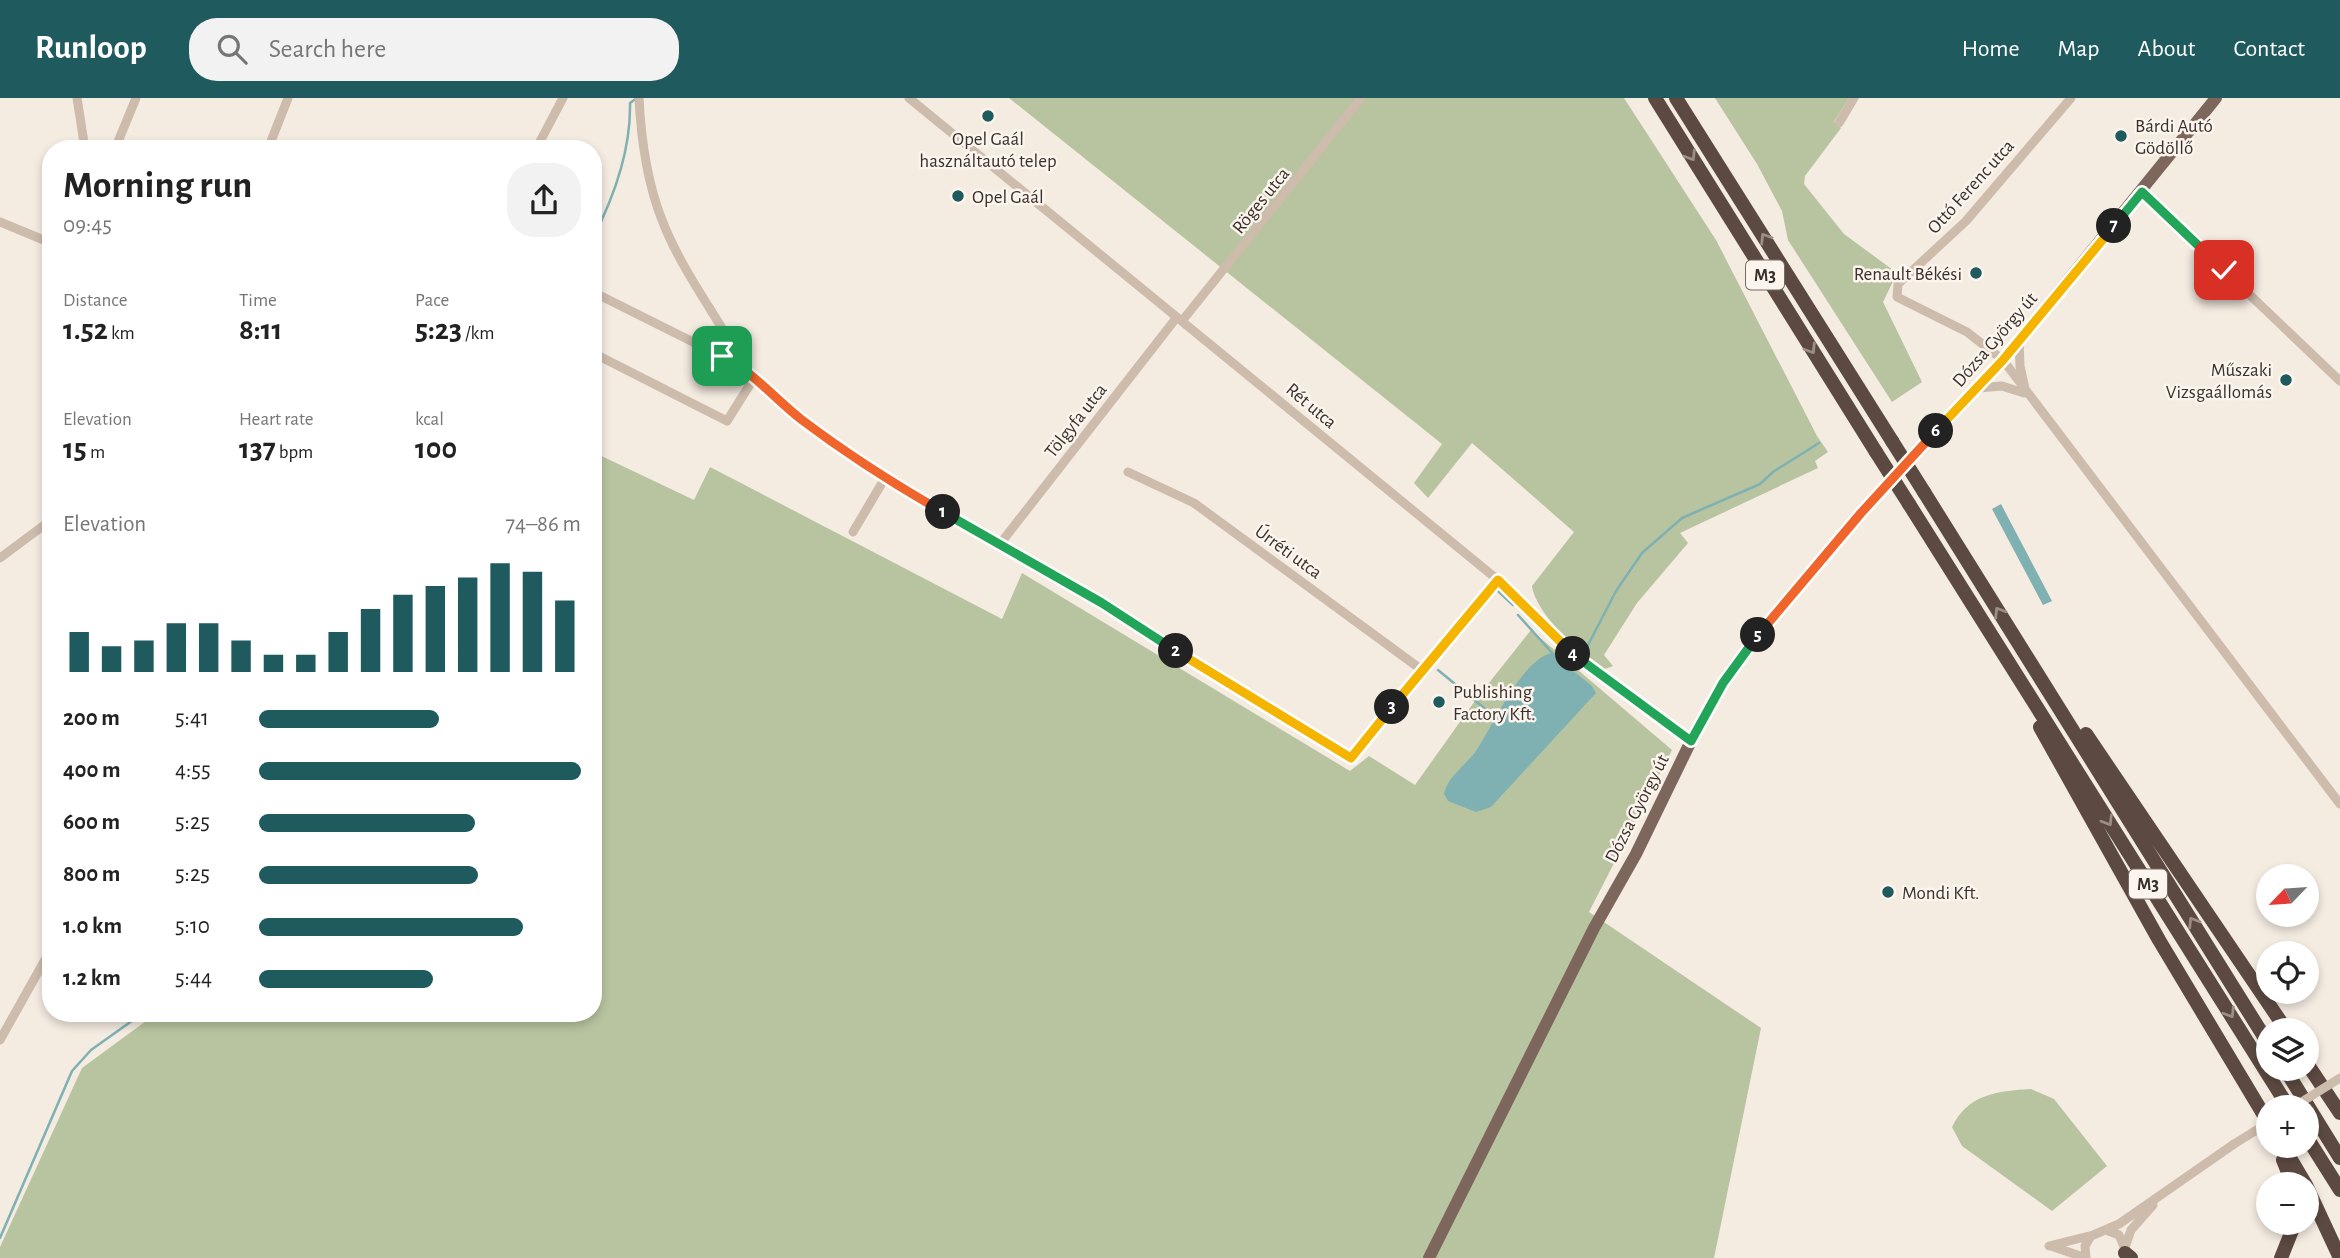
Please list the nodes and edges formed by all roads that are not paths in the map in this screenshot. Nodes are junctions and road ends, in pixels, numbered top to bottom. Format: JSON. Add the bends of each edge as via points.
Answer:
{"nodes":[{"id":1,"x":78,"y":98,"type":"edge"},
{"id":2,"x":135,"y":98,"type":"edge"},
{"id":3,"x":288,"y":98,"type":"edge"},
{"id":4,"x":563,"y":98,"type":"edge"},
{"id":5,"x":909,"y":98,"type":"edge"},
{"id":6,"x":1361,"y":98,"type":"edge"},
{"id":7,"x":1655,"y":98,"type":"edge"},
{"id":8,"x":1676,"y":98,"type":"edge"},
{"id":9,"x":1854,"y":98,"type":"edge"},
{"id":10,"x":2071,"y":98,"type":"edge"},
{"id":11,"x":2216,"y":98,"type":"edge"},
{"id":12,"x":639,"y":100,"type":"edge"},
{"id":13,"x":1839,"y":123,"type":"dead end"},
{"id":14,"x":84,"y":140,"type":"edge"},
{"id":15,"x":119,"y":140,"type":"edge"},
{"id":16,"x":272,"y":140,"type":"edge"},
{"id":17,"x":541,"y":140,"type":"edge"},
{"id":18,"x":2142,"y":192,"type":"junction"},
{"id":19,"x":0,"y":222,"type":"edge"},
{"id":20,"x":42,"y":239,"type":"edge"},
{"id":21,"x":602,"y":296,"type":"edge"},
{"id":22,"x":1180,"y":319,"type":"junction"},
{"id":23,"x":2019,"y":340,"type":"junction"},
{"id":24,"x":602,"y":358,"type":"edge"},
{"id":25,"x":2003,"y":360,"type":"junction"},
{"id":26,"x":745,"y":368,"type":"junction"},
{"id":27,"x":754,"y":378,"type":"junction"},
{"id":28,"x":2340,"y":381,"type":"edge"},
{"id":29,"x":1978,"y":388,"type":"junction"},
{"id":30,"x":2026,"y":394,"type":"junction"},
{"id":31,"x":1128,"y":472,"type":"dead end"},
{"id":32,"x":885,"y":478,"type":"junction"},
{"id":33,"x":42,"y":527,"type":"edge"},
{"id":34,"x":853,"y":532,"type":"dead end"},
{"id":35,"x":1000,"y":544,"type":"junction"},
{"id":36,"x":0,"y":558,"type":"edge"},
{"id":37,"x":1498,"y":580,"type":"junction"},
{"id":38,"x":2007,"y":660,"type":"junction"},
{"id":39,"x":1422,"y":670,"type":"junction"},
{"id":40,"x":2035,"y":670,"type":"junction"},
{"id":41,"x":1691,"y":741,"type":"junction"},
{"id":42,"x":2340,"y":804,"type":"edge"},
{"id":43,"x":42,"y":965,"type":"edge"},
{"id":44,"x":2278,"y":1018,"type":"edge"},
{"id":45,"x":2256,"y":1024,"type":"edge"},
{"id":46,"x":0,"y":1040,"type":"edge"},
{"id":47,"x":2340,"y":1078,"type":"edge"},
{"id":48,"x":2292,"y":1081,"type":"edge"},
{"id":49,"x":2318,"y":1081,"type":"edge"},
{"id":50,"x":2282,"y":1095,"type":"edge"},
{"id":51,"x":2312,"y":1095,"type":"edge"},
{"id":52,"x":2251,"y":1096,"type":"junction"},
{"id":53,"x":2256,"y":1104,"type":"edge"},
{"id":54,"x":2256,"y":1106,"type":"edge"},
{"id":55,"x":2340,"y":1114,"type":"edge"},
{"id":56,"x":2256,"y":1130,"type":"edge"},
{"id":57,"x":2319,"y":1157,"type":"edge"},
{"id":58,"x":2340,"y":1158,"type":"edge"},
{"id":59,"x":2340,"y":1190,"type":"edge"},
{"id":60,"x":2166,"y":1191,"type":"junction"},
{"id":61,"x":2319,"y":1213,"type":"edge"},
{"id":62,"x":2106,"y":1230,"type":"junction"},
{"id":63,"x":2290,"y":1235,"type":"edge"},
{"id":64,"x":2091,"y":1236,"type":"junction"},
{"id":65,"x":2126,"y":1254,"type":"edge"},
{"id":66,"x":1429,"y":1258,"type":"edge"},
{"id":67,"x":2086,"y":1258,"type":"edge"},
{"id":68,"x":2281,"y":1258,"type":"edge"},
{"id":69,"x":2340,"y":1258,"type":"edge"}],
"edges":[{"from":1,"to":14,"type":"street"},
{"from":2,"to":15,"type":"street"},
{"from":3,"to":16,"type":"street"},
{"from":4,"to":17,"type":"street"},
{"from":5,"to":22,"type":"street","name":"Rét utca"},
{"from":6,"to":22,"type":"street","name":"Röges utca"},
{"from":7,"to":38,"type":"highway","number":"M3","one_way":true,"bridge":true},
{"from":40,"to":8,"type":"highway","number":"M3","one_way":true,"bridge":true},
{"from":9,"to":13,"type":"street"},
{"from":10,"to":25,"type":"street","name":"Ottó Ferenc utca","via":[[1966,221],[1896,290],[1900,300],[1967,332]]},
{"from":11,"to":18,"type":"main road","name":"Dózsa György út"},
{"from":12,"to":26,"type":"street","via":[[662,220]]},
{"from":18,"to":23,"type":"main road","name":"Dózsa György út"},
{"from":18,"to":28,"type":"street"},
{"from":19,"to":20,"type":"street"},
{"from":21,"to":26,"type":"street"},
{"from":22,"to":35,"type":"street","name":"Tölgyfa utca"},
{"from":22,"to":37,"type":"street","name":"Rét utca"},
{"from":23,"to":25,"type":"main road","name":"Dózsa György út"},
{"from":23,"to":30,"type":"street"},
{"from":24,"to":27,"type":"street","via":[[727,421]]},
{"from":25,"to":29,"type":"main road","name":"Dózsa György út"},
{"from":25,"to":30,"type":"street"},
{"from":26,"to":27,"type":"street"},
{"from":27,"to":32,"type":"street","via":[[817,431]]},
{"from":29,"to":30,"type":"street","via":[[2002,386]]},
{"from":29,"to":41,"type":"main road","name":"Dózsa György út","via":[[1861,513],[1757,635]]},
{"from":30,"to":42,"type":"street"},
{"from":31,"to":39,"type":"street","name":"Úrréti utca","via":[[1194,503]]},
{"from":32,"to":34,"type":"street"},
{"from":32,"to":35,"type":"street"},
{"from":33,"to":36,"type":"street"},
{"from":35,"to":39,"type":"street","via":[[1351,758]]},
{"from":37,"to":39,"type":"street"},
{"from":37,"to":41,"type":"street","name":"Rét utca","via":[[1571,653]]},
{"from":38,"to":50,"type":"highway","number":"M3","one_way":true},
{"from":38,"to":52,"type":"highway","via":[[2049,746]]},
{"from":40,"to":44,"type":"highway","via":[[2071,713]]},
{"from":45,"to":40,"type":"highway","number":"M3","one_way":true},
{"from":41,"to":66,"type":"main road","name":"Dózsa György út"},
{"from":43,"to":46,"type":"street"},
{"from":47,"to":51,"type":"street","bridge":true},
{"from":48,"to":58,"type":"highway"},
{"from":49,"to":55,"type":"highway"},
{"from":52,"to":53,"type":"highway"},
{"from":52,"to":54,"type":"highway"},
{"from":56,"to":60,"type":"street","bridge":true},
{"from":57,"to":59,"type":"highway"},
{"from":60,"to":62,"type":"street"},
{"from":60,"to":65,"type":"street","via":[[2131,1230]]},
{"from":61,"to":69,"type":"highway"},
{"from":62,"to":64,"type":"street"},
{"from":62,"to":65,"type":"street","via":[[2119,1235]]},
{"from":63,"to":68,"type":"highway"},
{"from":64,"to":67,"type":"street","via":[[2085,1246]]},
{"from":64,"to":67,"type":"street","via":[[2049,1246]]}]}
